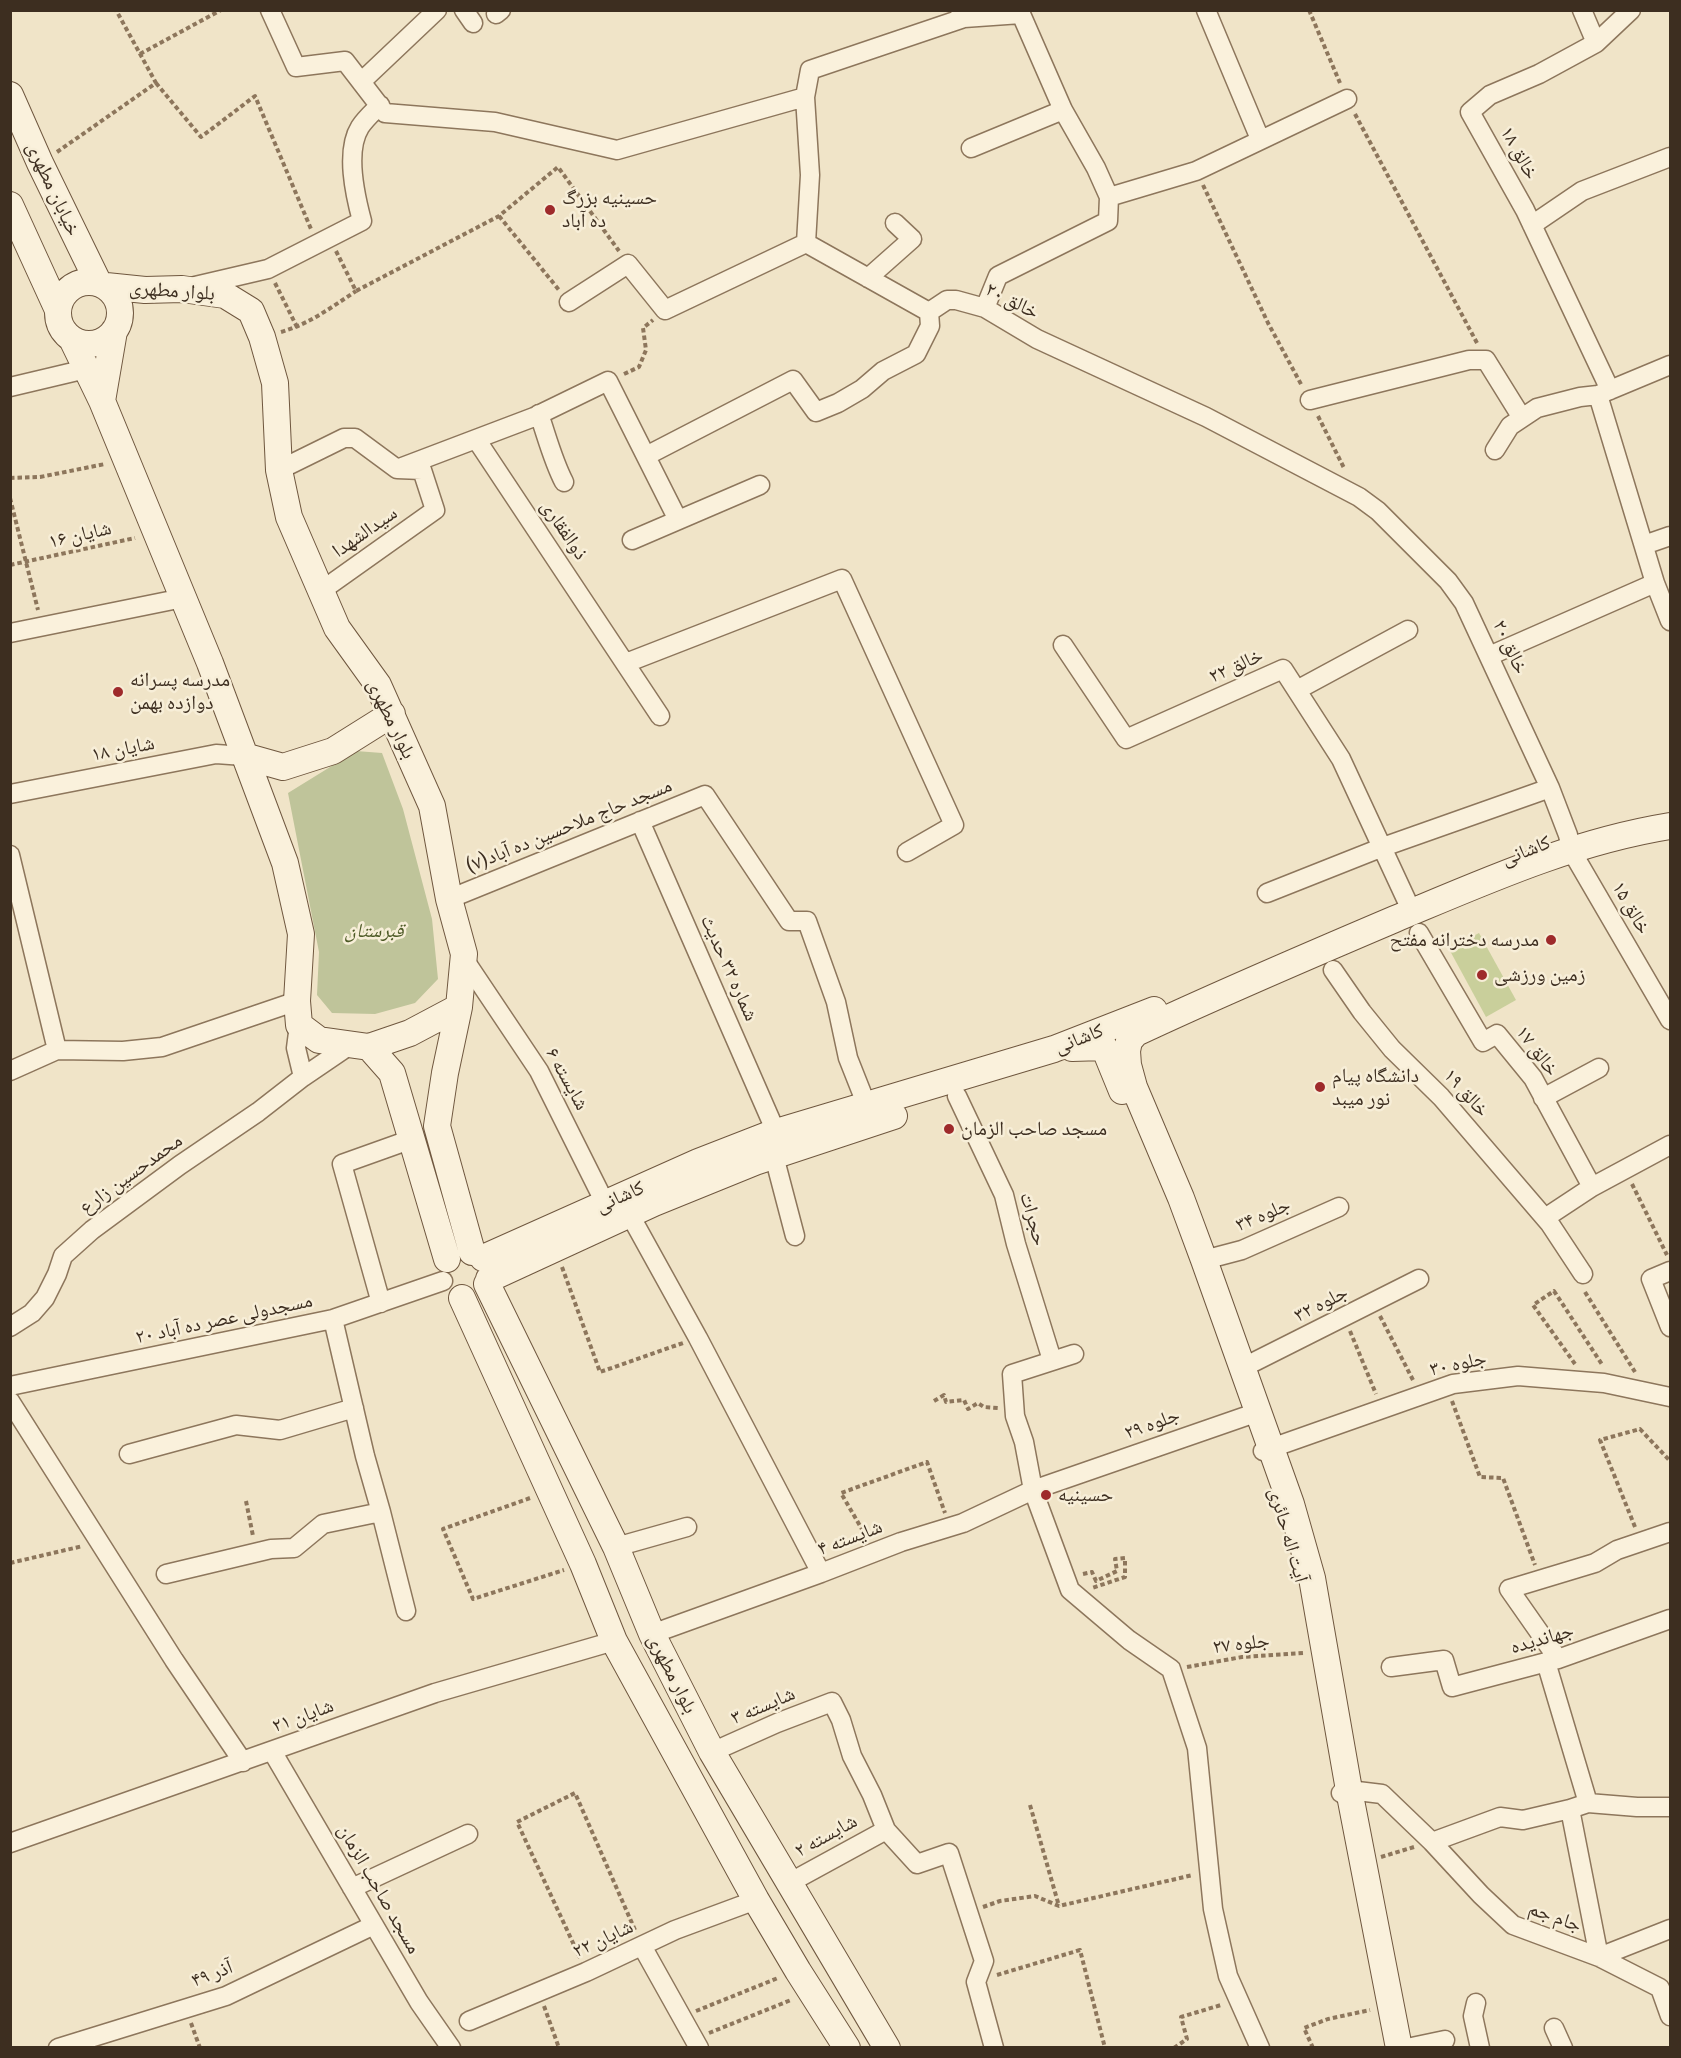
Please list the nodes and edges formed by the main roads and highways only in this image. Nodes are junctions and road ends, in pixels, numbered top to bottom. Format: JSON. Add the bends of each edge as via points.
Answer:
{"nodes":[{"id":1,"x":10,"y":95,"type":"edge"},
{"id":2,"x":12,"y":210,"type":"edge"},
{"id":3,"x":102,"y":284,"type":"junction"},
{"id":4,"x":58,"y":310,"type":"junction"},
{"id":5,"x":114,"y":331,"type":"junction"},
{"id":6,"x":72,"y":339,"type":"junction"},
{"id":7,"x":102,"y":401,"type":"junction"},
{"id":8,"x":392,"y":714,"type":"junction"},
{"id":9,"x":244,"y":756,"type":"junction"},
{"id":10,"x":1671,"y":811,"type":"edge"},
{"id":11,"x":1671,"y":826,"type":"edge"},
{"id":12,"x":1569,"y":842,"type":"junction"},
{"id":13,"x":1412,"y":915,"type":"junction"},
{"id":14,"x":459,"y":1006,"type":"junction"},
{"id":15,"x":1157,"y":1009,"type":"junction"},
{"id":16,"x":1136,"y":1033,"type":"junction"},
{"id":17,"x":360,"y":1046,"type":"junction"},
{"id":18,"x":1104,"y":1047,"type":"junction"},
{"id":19,"x":1054,"y":1049,"type":"junction"},
{"id":20,"x":1134,"y":1087,"type":"joint"},
{"id":21,"x":775,"y":1144,"type":"junction"},
{"id":22,"x":483,"y":1268,"type":"junction"},
{"id":23,"x":445,"y":1270,"type":"junction"},
{"id":24,"x":462,"y":1298,"type":"junction"},
{"id":25,"x":1254,"y":1413,"type":"junction"},
{"id":26,"x":1267,"y":1450,"type":"junction"},
{"id":27,"x":1345,"y":1792,"type":"junction"},
{"id":28,"x":864,"y":2009,"type":"junction"},
{"id":29,"x":841,"y":2037,"type":"edge"},
{"id":30,"x":887,"y":2048,"type":"edge"},
{"id":31,"x":1386,"y":2048,"type":"edge"},
{"id":32,"x":1399,"y":2048,"type":"edge"}],
"edges":[{"from":1,"to":3,"type":"main road","name":"خیابان مطهری","via":[[40,164]]},
{"from":2,"to":4,"type":"main road"},
{"from":3,"to":4,"type":"main road","via":[[76,284],[67,290]]},
{"from":3,"to":5,"type":"main road","via":[[119,302],[119,322]]},
{"from":3,"to":8,"type":"main road","name":"بلوار مطهری","via":[[225,295],[251,311],[275,383],[279,470],[289,517],[337,628],[378,685]]},
{"from":4,"to":6,"type":"main road","via":[[61,327]]},
{"from":5,"to":6,"type":"main road","via":[[95,344]]},
{"from":5,"to":7,"type":"main road"},
{"from":6,"to":7,"type":"main road"},
{"from":7,"to":9,"type":"main road"},
{"from":8,"to":9,"type":"main road","via":[[333,751],[283,767]]},
{"from":8,"to":14,"type":"main road","name":"بلوار مطهری","via":[[432,806],[449,899],[464,954]]},
{"from":9,"to":17,"type":"main road","via":[[285,863],[301,934],[298,1013],[319,1040]]},
{"from":10,"to":12,"type":"main road","name":"کاشانی"},
{"from":11,"to":12,"type":"main road","name":"کاشانی"},
{"from":12,"to":13,"type":"main road","name":"کاشانی","via":[[1531,847]]},
{"from":13,"to":15,"type":"main road","name":"کاشانی"},
{"from":13,"to":16,"type":"main road","name":"کاشانی","via":[[1216,995]]},
{"from":14,"to":17,"type":"main road","via":[[410,1033]]},
{"from":14,"to":22,"type":"main road","name":"بلوار مطهری","via":[[437,1126]]},
{"from":15,"to":16,"type":"main road"},
{"from":15,"to":19,"type":"main road","name":"کاشانی"},
{"from":16,"to":18,"type":"main road","name":"کاشانی"},
{"from":16,"to":20,"type":"main road","name":"کاشانی","via":[[1127,1051]]},
{"from":17,"to":23,"type":"main road","via":[[392,1073]]},
{"from":18,"to":19,"type":"main road"},
{"from":18,"to":21,"type":"main road","name":"کاشانی","via":[[838,1133]]},
{"from":18,"to":25,"type":"main road","name":"آیت اله حائری"},
{"from":19,"to":21,"type":"main road","name":"کاشانی","via":[[867,1106]]},
{"from":20,"to":25,"type":"main road","name":"آیت اله حائری","via":[[1204,1260]]},
{"from":21,"to":22,"type":"main road","name":"کاشانی","via":[[555,1249]]},
{"from":21,"to":22,"type":"main road","name":"کاشانی","via":[[698,1162],[605,1203]]},
{"from":22,"to":23,"type":"main road","via":[[458,1252]]},
{"from":22,"to":24,"type":"main road","via":[[482,1291]]},
{"from":22,"to":28,"type":"main road","name":"بلوار مطهری","via":[[616,1547],[652,1634],[712,1752]]},
{"from":23,"to":24,"type":"main road","via":[[450,1292]]},
{"from":24,"to":29,"type":"main road","name":"بلوار مطهری","via":[[551,1491],[614,1641],[756,1900]]},
{"from":25,"to":26,"type":"main road","name":"آیت اله حائری"},
{"from":26,"to":27,"type":"main road","name":"آیت اله حائری","via":[[1304,1585]]},
{"from":26,"to":27,"type":"main road","name":"آیت اله حائری","via":[[1291,1504],[1312,1578]]},
{"from":27,"to":31,"type":"main road","name":"آیت اله حائری"},
{"from":27,"to":32,"type":"main road","name":"آیت اله حائری","via":[[1363,1862]]},
{"from":28,"to":29,"type":"main road"},
{"from":28,"to":30,"type":"main road","name":"بلوار مطهری"}]}
